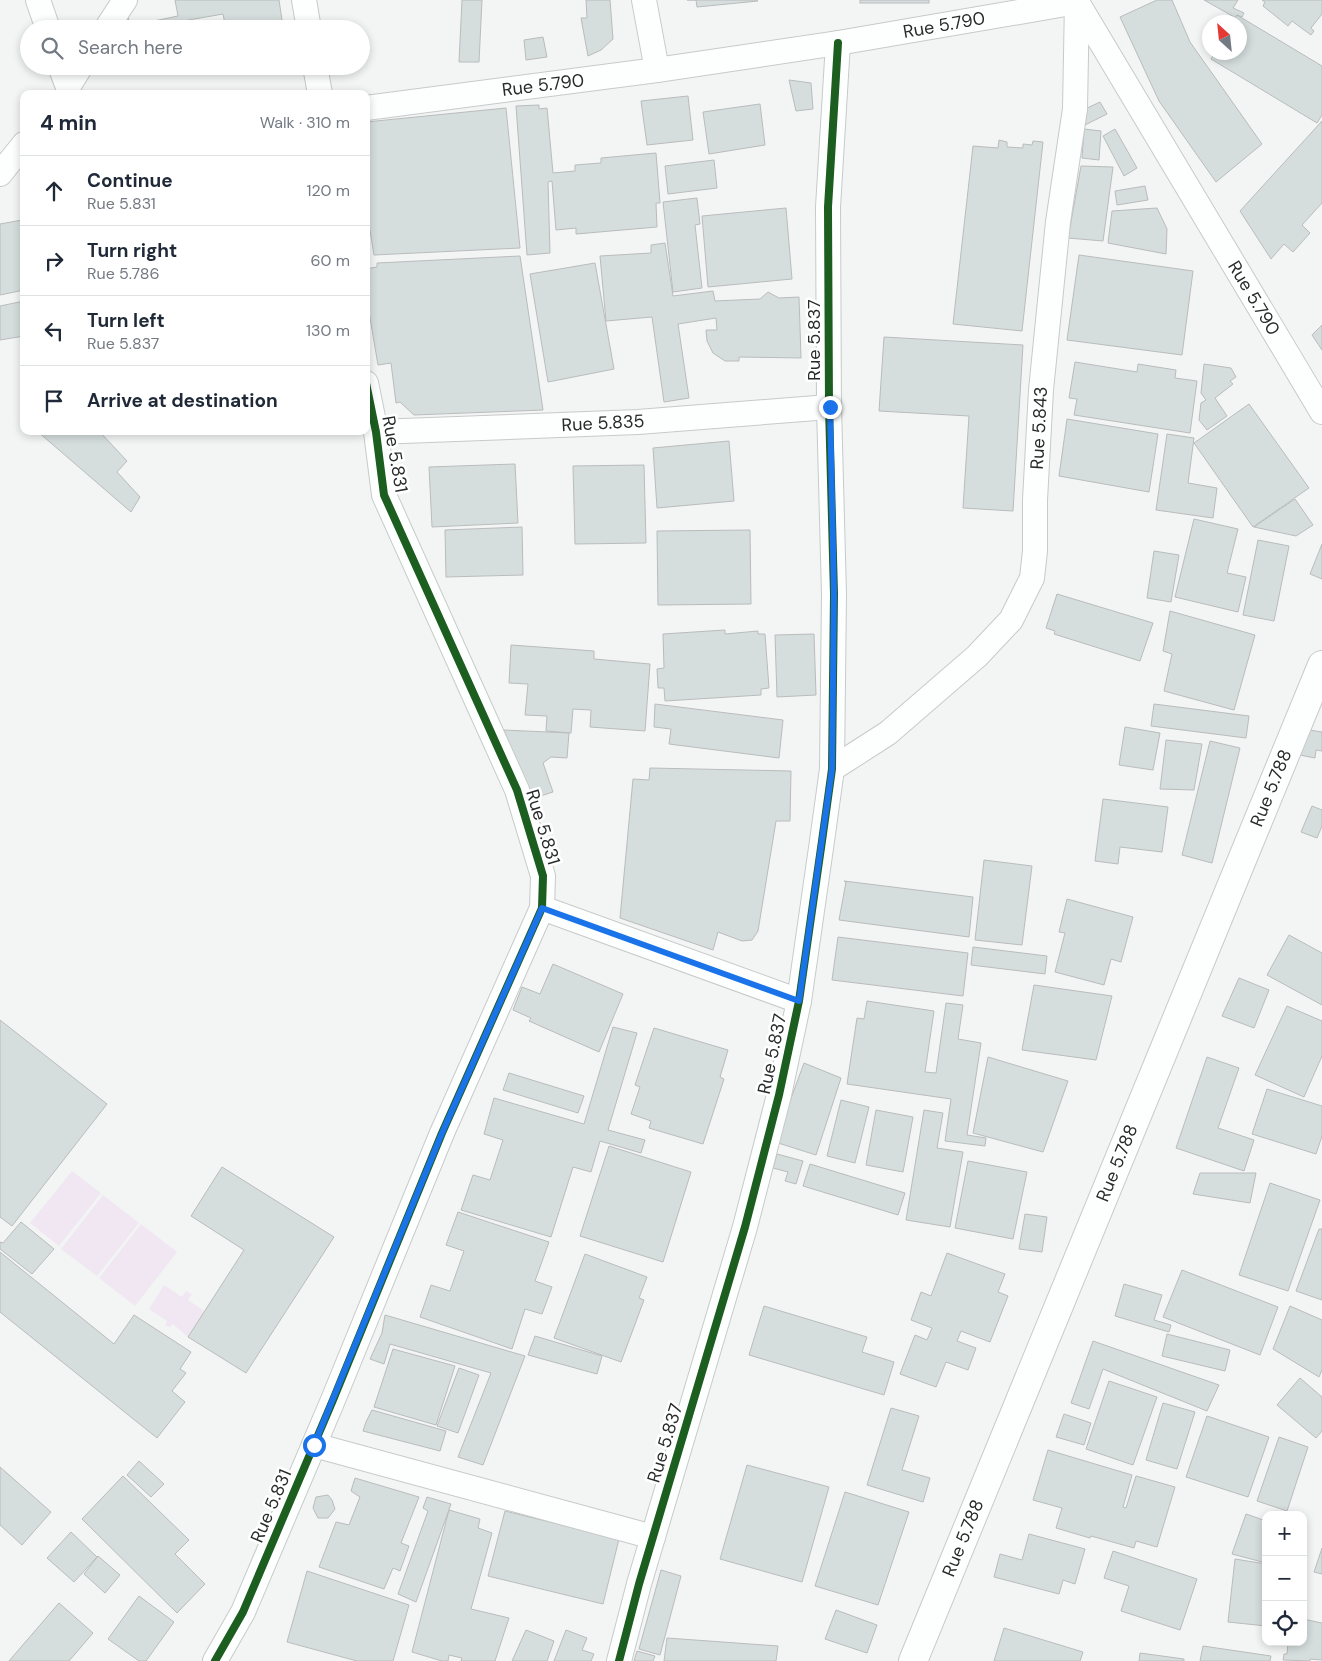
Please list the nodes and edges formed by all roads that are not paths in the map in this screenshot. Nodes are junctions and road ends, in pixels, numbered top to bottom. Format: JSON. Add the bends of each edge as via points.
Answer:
{"nodes":[{"id":1,"x":38,"y":0,"type":"edge"},
{"id":2,"x":126,"y":0,"type":"edge"},
{"id":3,"x":304,"y":0,"type":"edge"},
{"id":4,"x":644,"y":0,"type":"edge"},
{"id":5,"x":1077,"y":1,"type":"edge"},
{"id":6,"x":45,"y":20,"type":"edge"},
{"id":7,"x":112,"y":20,"type":"edge"},
{"id":8,"x":307,"y":20,"type":"edge"},
{"id":9,"x":838,"y":43,"type":"junction"},
{"id":10,"x":657,"y":70,"type":"junction"},
{"id":11,"x":317,"y":75,"type":"edge"},
{"id":12,"x":319,"y":90,"type":"edge"},
{"id":13,"x":370,"y":107,"type":"edge"},
{"id":14,"x":20,"y":149,"type":"edge"},
{"id":15,"x":0,"y":174,"type":"edge"},
{"id":16,"x":370,"y":403,"type":"edge"},
{"id":17,"x":830,"y":407,"type":"junction"},
{"id":18,"x":1322,"y":412,"type":"edge"},
{"id":19,"x":376,"y":432,"type":"junction"},
{"id":20,"x":1322,"y":665,"type":"edge"},
{"id":21,"x":832,"y":769,"type":"junction"},
{"id":22,"x":542,"y":908,"type":"junction"},
{"id":23,"x":799,"y":1001,"type":"junction"},
{"id":24,"x":314,"y":1445,"type":"junction"},
{"id":25,"x":653,"y":1537,"type":"junction"},
{"id":26,"x":215,"y":1661,"type":"edge"},
{"id":27,"x":619,"y":1661,"type":"edge"},
{"id":28,"x":913,"y":1661,"type":"edge"}],
"edges":[{"from":1,"to":6,"type":"street"},
{"from":2,"to":7,"type":"street"},
{"from":3,"to":8,"type":"street"},
{"from":4,"to":10,"type":"street"},
{"from":5,"to":9,"type":"street","name":"Rue 5.790"},
{"from":5,"to":18,"type":"street","name":"Rue 5.790"},
{"from":5,"to":21,"type":"street","name":"Rue 5.843","via":[[1075,109],[1058,222],[1040,390],[1032,578],[1011,620],[977,656],[888,733]]},
{"from":9,"to":10,"type":"street","name":"Rue 5.790"},
{"from":9,"to":17,"type":"street","name":"Rue 5.837","via":[[828,207]]},
{"from":10,"to":13,"type":"street","name":"Rue 5.790"},
{"from":11,"to":12,"type":"street"},
{"from":14,"to":15,"type":"street"},
{"from":16,"to":19,"type":"street","name":"Rue 5.831"},
{"from":17,"to":19,"type":"street","name":"Rue 5.835","via":[[638,422]]},
{"from":17,"to":21,"type":"street","name":"Rue 5.837","via":[[834,594]]},
{"from":19,"to":22,"type":"street","name":"Rue 5.831","via":[[384,494],[517,790],[542,876]]},
{"from":20,"to":28,"type":"street","name":"Rue 5.788"},
{"from":21,"to":23,"type":"street","name":"Rue 5.837"},
{"from":22,"to":23,"type":"street"},
{"from":22,"to":24,"type":"street","name":"Rue 5.831","via":[[442,1133]]},
{"from":23,"to":25,"type":"street","name":"Rue 5.837","via":[[745,1227]]},
{"from":24,"to":25,"type":"street"},
{"from":24,"to":26,"type":"street","name":"Rue 5.831","via":[[243,1612]]},
{"from":25,"to":27,"type":"street","name":"Rue 5.837"}]}
